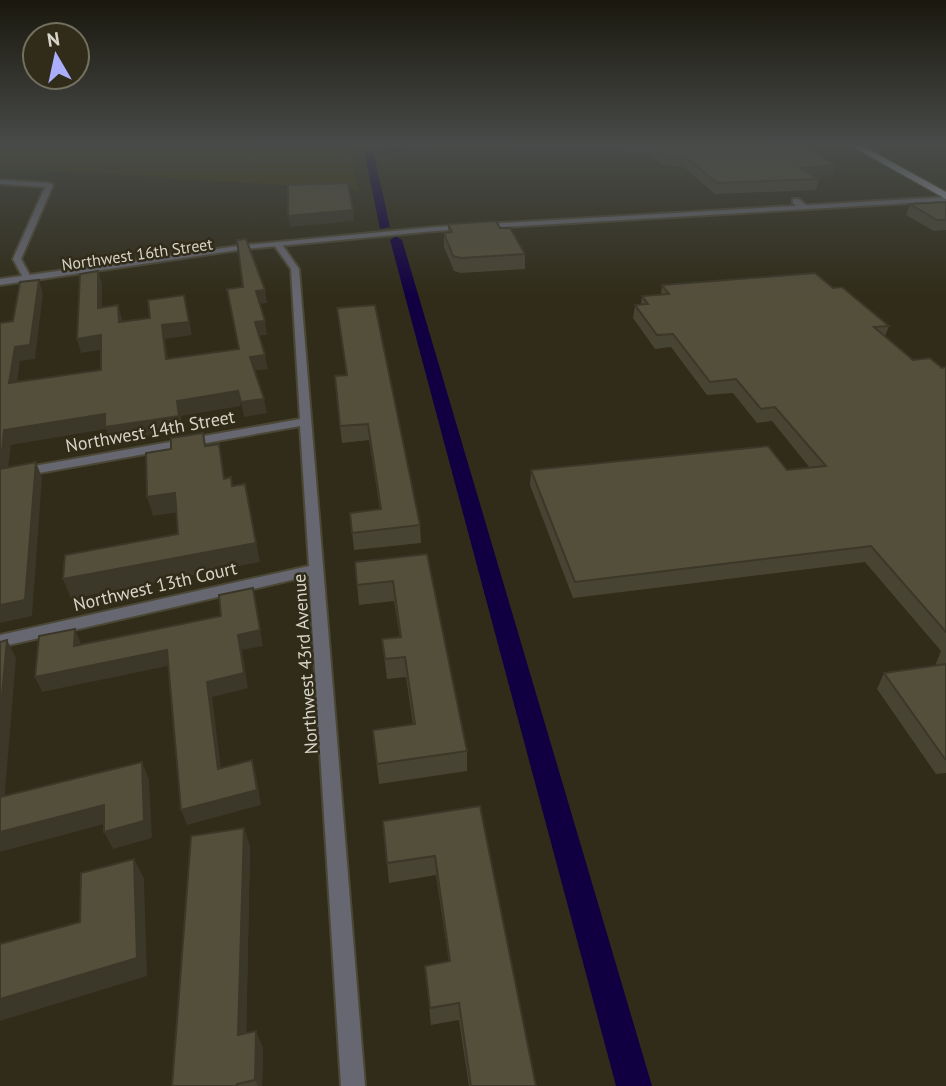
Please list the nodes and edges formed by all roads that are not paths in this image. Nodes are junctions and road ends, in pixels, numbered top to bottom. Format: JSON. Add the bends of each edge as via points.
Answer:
{"nodes":[{"id":1,"x":45,"y":195,"type":"edge"},
{"id":2,"x":944,"y":195,"type":"edge"},
{"id":3,"x":796,"y":201,"type":"junction"},
{"id":4,"x":804,"y":207,"type":"junction"},
{"id":5,"x":736,"y":208,"type":"junction"},
{"id":6,"x":278,"y":245,"type":"junction"},
{"id":7,"x":28,"y":281,"type":"junction"},
{"id":8,"x":0,"y":282,"type":"edge"},
{"id":9,"x":0,"y":288,"type":"edge"},
{"id":10,"x":306,"y":421,"type":"junction"},
{"id":11,"x":0,"y":476,"type":"edge"},
{"id":12,"x":318,"y":569,"type":"junction"},
{"id":13,"x":0,"y":642,"type":"edge"},
{"id":14,"x":353,"y":1086,"type":"edge"}],
"edges":[{"from":1,"to":7,"type":"street","via":[[17,255]]},
{"from":2,"to":3,"type":"street","name":"Northwest 16th Street"},
{"from":2,"to":4,"type":"street","name":"Northwest 16th Street"},
{"from":3,"to":4,"type":"street"},
{"from":3,"to":5,"type":"street","name":"Northwest 16th Street"},
{"from":4,"to":5,"type":"street","name":"Northwest 16th Street"},
{"from":5,"to":6,"type":"street","name":"Northwest 16th Street"},
{"from":6,"to":7,"type":"street","name":"Northwest 16th Street"},
{"from":6,"to":10,"type":"street","name":"Northwest 43rd Avenue","via":[[295,269]]},
{"from":7,"to":8,"type":"street","name":"Northwest 16th Street"},
{"from":7,"to":9,"type":"street","name":"Northwest 16th Street"},
{"from":10,"to":11,"type":"street","name":"Northwest 14th Street"},
{"from":10,"to":12,"type":"street","name":"Northwest 43rd Avenue"},
{"from":12,"to":13,"type":"street","name":"Northwest 13th Court"},
{"from":12,"to":14,"type":"street","name":"Northwest 43rd Avenue"}]}
